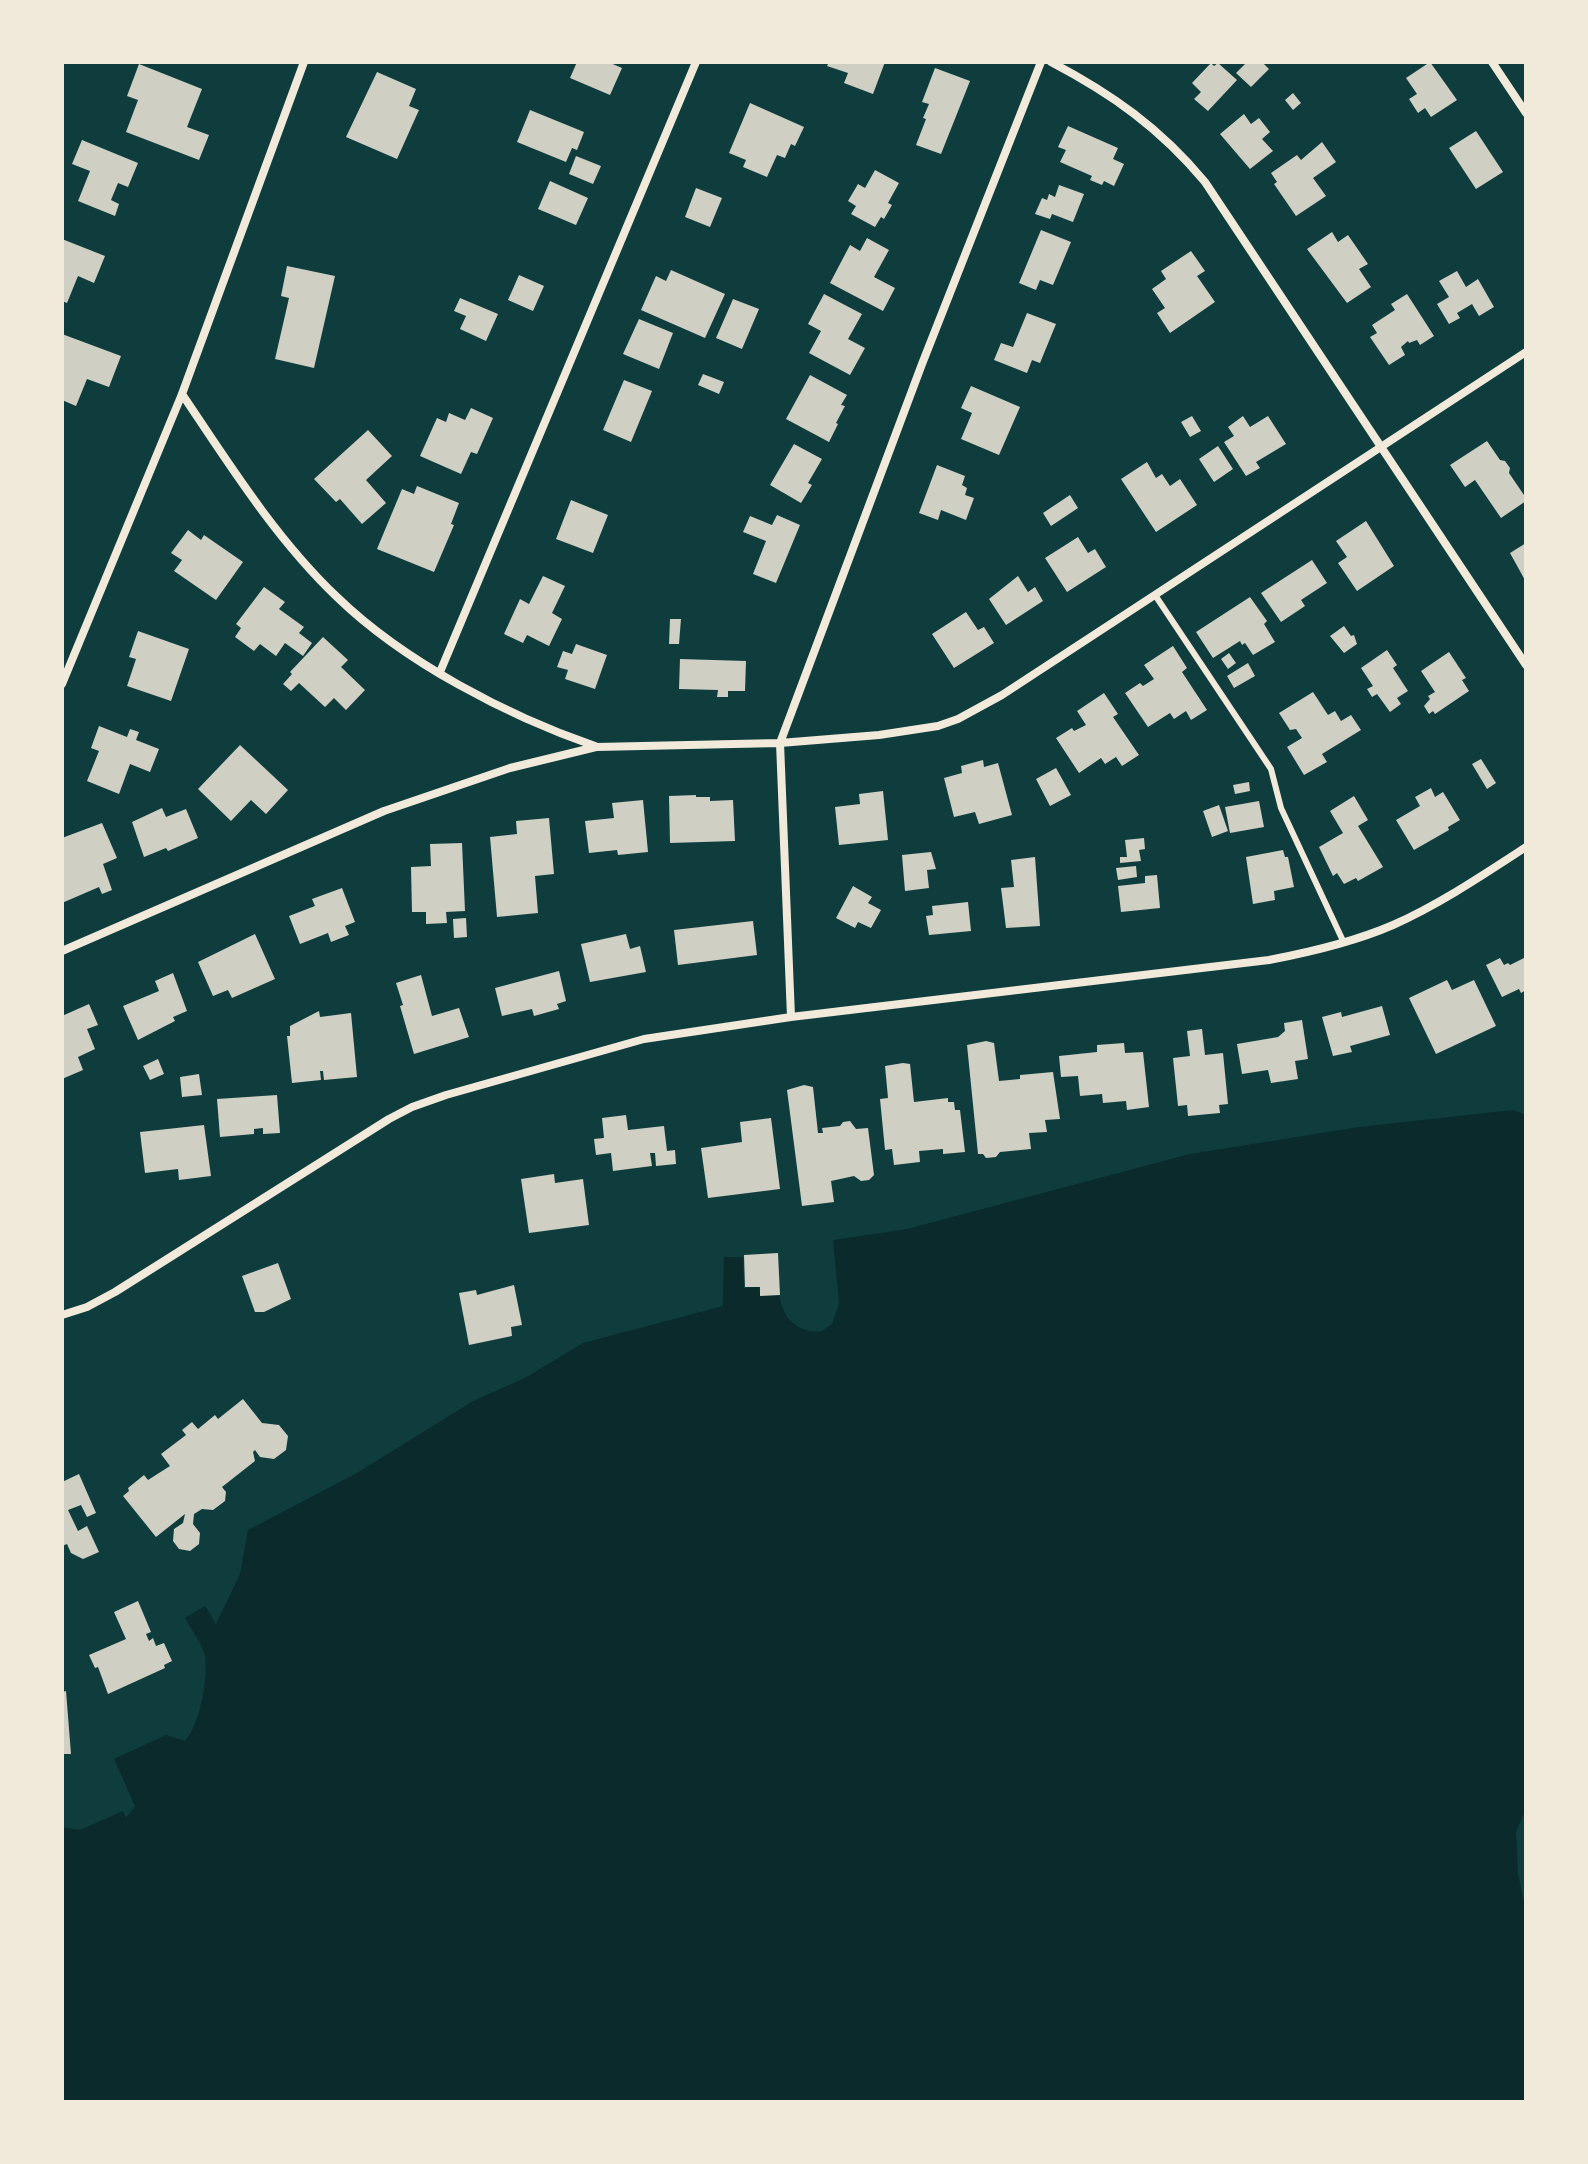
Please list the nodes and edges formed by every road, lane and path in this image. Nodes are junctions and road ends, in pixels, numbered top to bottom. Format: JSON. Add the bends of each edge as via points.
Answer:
{"nodes":[{"id":1,"x":304,"y":62,"type":"edge"},
{"id":2,"x":696,"y":62,"type":"edge"},
{"id":3,"x":1041,"y":62,"type":"edge"},
{"id":4,"x":1051,"y":62,"type":"edge"},
{"id":5,"x":1492,"y":62,"type":"edge"},
{"id":6,"x":1526,"y":113,"type":"edge"},
{"id":7,"x":1526,"y":352,"type":"edge"},
{"id":8,"x":182,"y":394,"type":"junction"},
{"id":9,"x":1380,"y":447,"type":"junction"},
{"id":10,"x":1155,"y":595,"type":"junction"},
{"id":11,"x":1526,"y":665,"type":"edge"},
{"id":12,"x":440,"y":672,"type":"junction"},
{"id":13,"x":62,"y":684,"type":"edge"},
{"id":14,"x":780,"y":743,"type":"junction"},
{"id":15,"x":596,"y":747,"type":"junction"},
{"id":16,"x":1526,"y":847,"type":"edge"},
{"id":17,"x":1344,"y":943,"type":"junction"},
{"id":18,"x":62,"y":951,"type":"edge"},
{"id":19,"x":791,"y":1017,"type":"junction"},
{"id":20,"x":62,"y":1315,"type":"edge"}],
"edges":[{"from":1,"to":8,"type":"street"},
{"from":2,"to":12,"type":"street"},
{"from":3,"to":14,"type":"street"},
{"from":4,"to":9,"type":"street","via":[[1146,121],[1187,160]]},
{"from":5,"to":6,"type":"street"},
{"from":7,"to":9,"type":"street"},
{"from":8,"to":12,"type":"street","via":[[316,576],[368,624]]},
{"from":8,"to":13,"type":"street"},
{"from":9,"to":10,"type":"street"},
{"from":9,"to":11,"type":"street"},
{"from":10,"to":14,"type":"street","via":[[958,719],[879,735]]},
{"from":10,"to":17,"type":"lane","via":[[1271,769],[1281,808]]},
{"from":12,"to":15,"type":"street","via":[[522,717]]},
{"from":14,"to":15,"type":"street"},
{"from":14,"to":19,"type":"street"},
{"from":15,"to":18,"type":"street","via":[[473,779],[384,811]]},
{"from":16,"to":17,"type":"street","via":[[1428,908]]},
{"from":17,"to":19,"type":"street","via":[[1269,960]]},
{"from":19,"to":20,"type":"street","via":[[614,1046],[412,1107],[115,1292]]}]}
